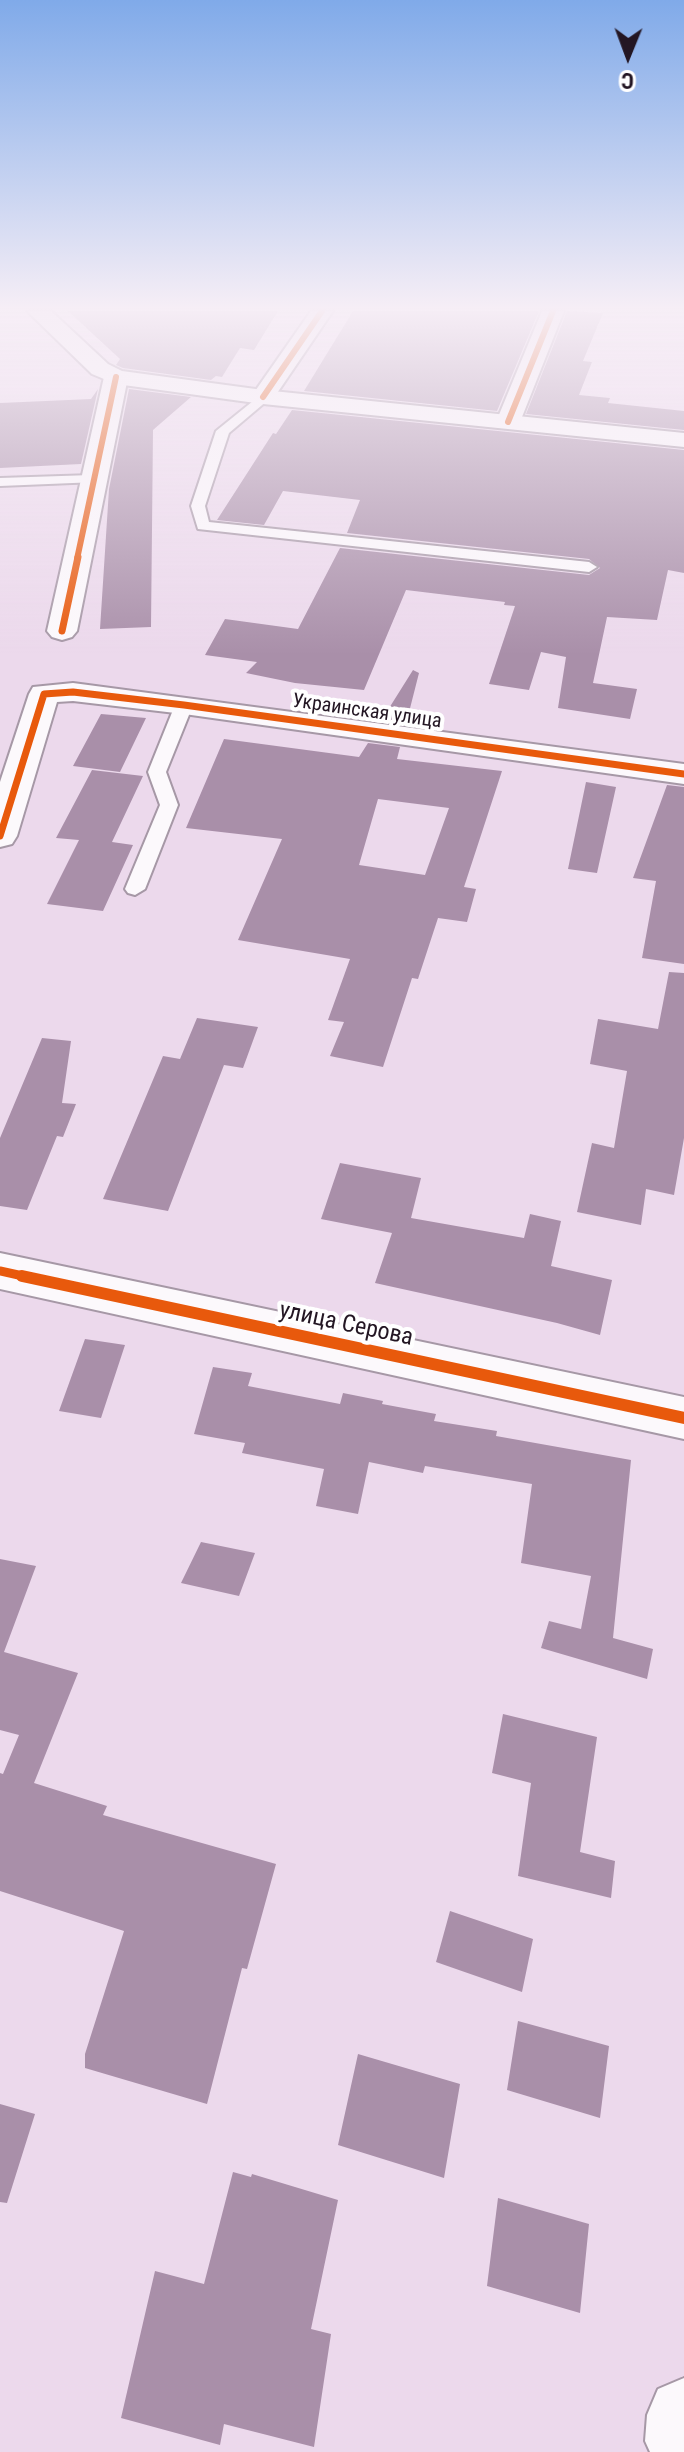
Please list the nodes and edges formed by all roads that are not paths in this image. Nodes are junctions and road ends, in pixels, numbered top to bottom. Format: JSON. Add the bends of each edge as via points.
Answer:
{"nodes":[{"id":1,"x":105,"y":425,"type":"edge"},
{"id":2,"x":230,"y":425,"type":"edge"},
{"id":3,"x":542,"y":425,"type":"edge"},
{"id":4,"x":684,"y":440,"type":"edge"},
{"id":5,"x":92,"y":479,"type":"junction"},
{"id":6,"x":0,"y":482,"type":"edge"},
{"id":7,"x":589,"y":567,"type":"dead end"},
{"id":8,"x":62,"y":631,"type":"dead end"},
{"id":9,"x":184,"y":705,"type":"junction"},
{"id":10,"x":684,"y":774,"type":"edge"},
{"id":11,"x":0,"y":836,"type":"edge"},
{"id":12,"x":135,"y":889,"type":"dead end"},
{"id":13,"x":0,"y":1271,"type":"edge"},
{"id":14,"x":684,"y":1418,"type":"edge"}],
"edges":[{"from":1,"to":5,"type":"street"},
{"from":2,"to":7,"type":"lane","via":[[223,431],[198,506],[203,526]]},
{"from":3,"to":4,"type":"street"},
{"from":5,"to":6,"type":"lane"},
{"from":5,"to":8,"type":"street"},
{"from":9,"to":10,"type":"street","name":"Украинская улица"},
{"from":9,"to":11,"type":"street","name":"Украинская улица","via":[[73,692],[44,694]]},
{"from":9,"to":12,"type":"lane","via":[[157,772],[169,805]]},
{"from":13,"to":14,"type":"street","name":"улица Серова"}]}
